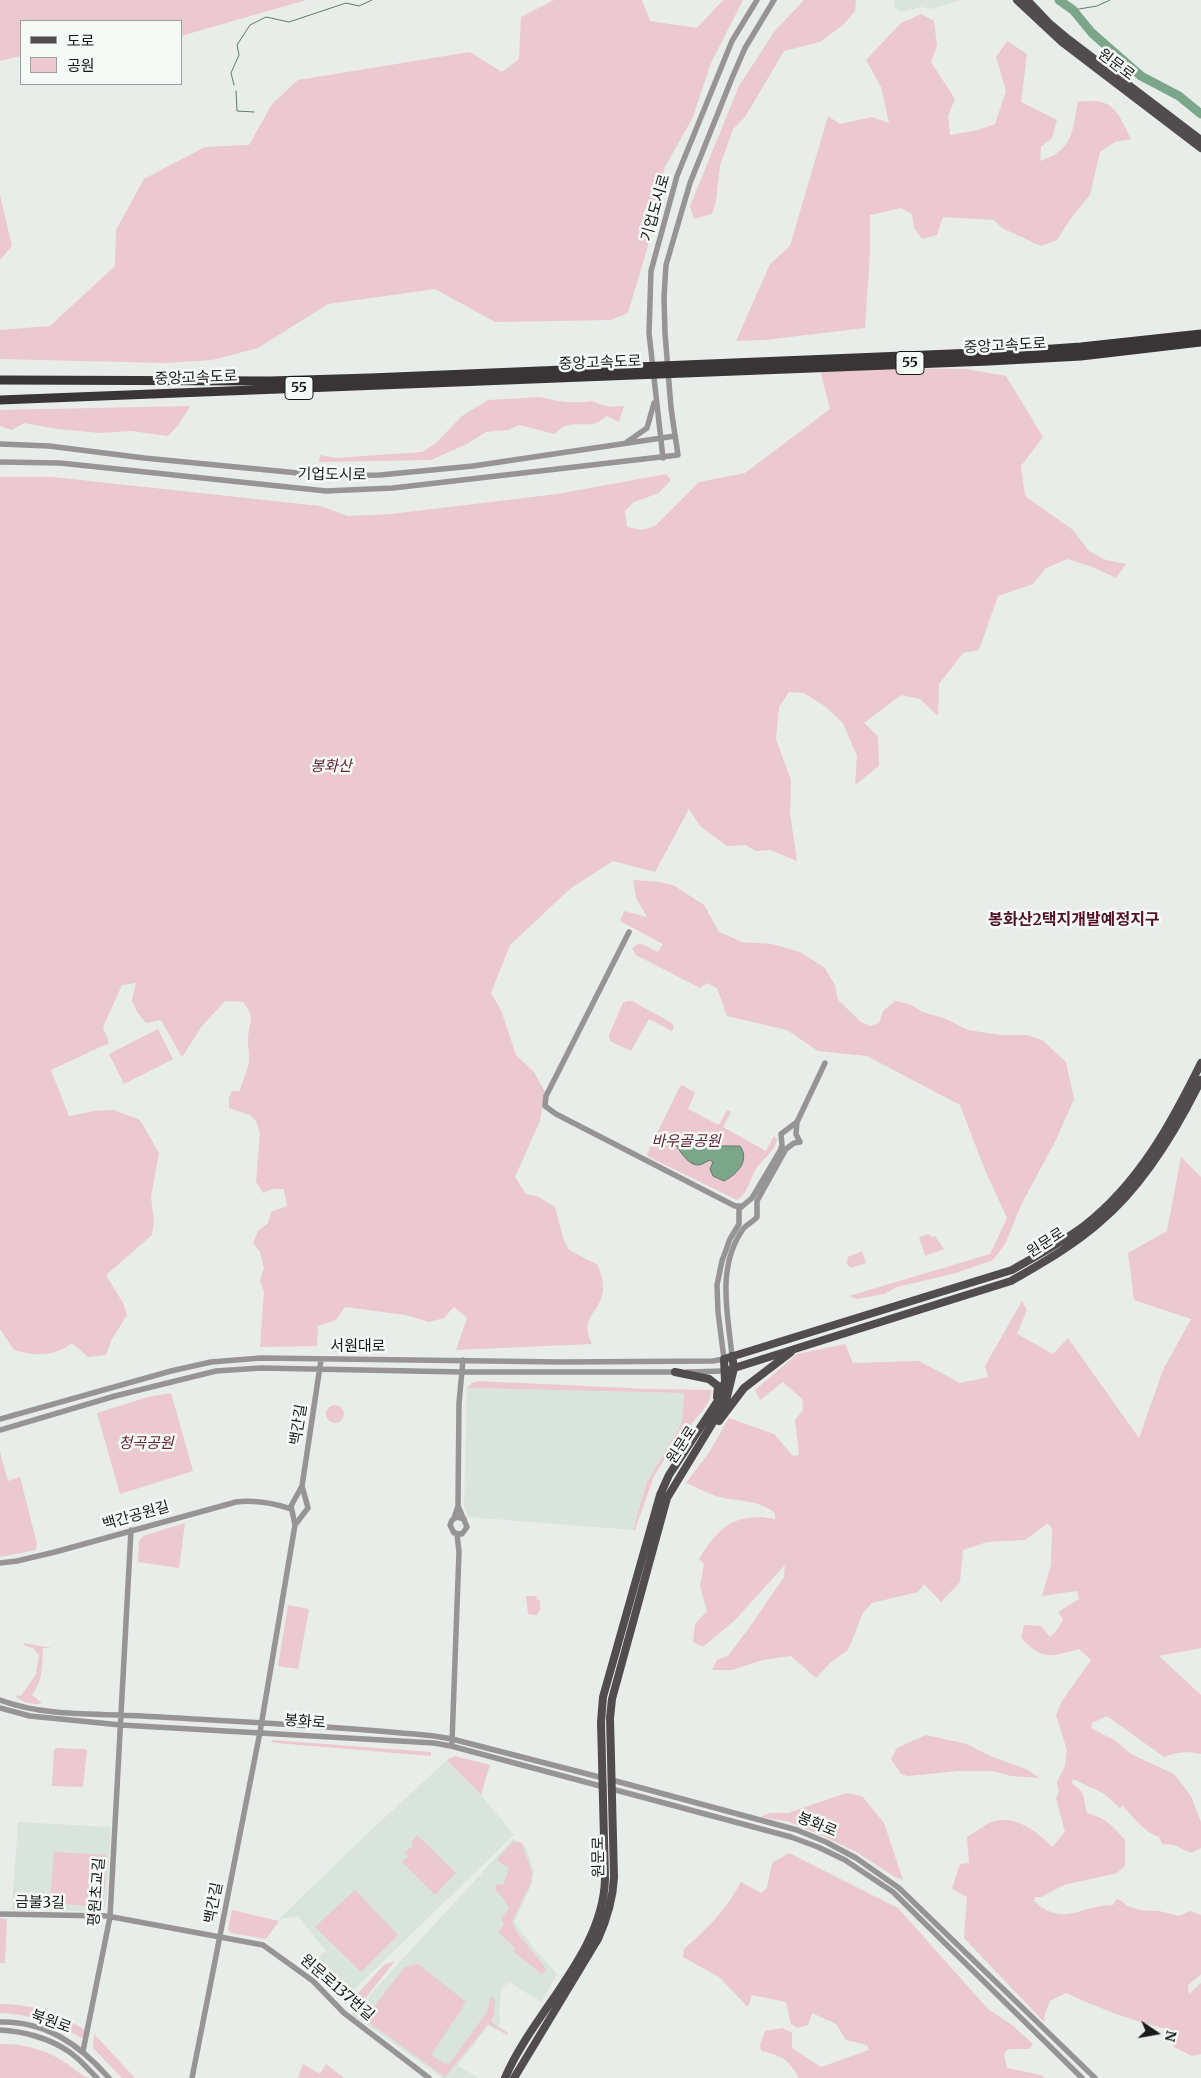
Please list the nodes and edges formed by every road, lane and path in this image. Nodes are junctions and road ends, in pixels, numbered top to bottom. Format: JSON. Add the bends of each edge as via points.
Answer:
{"nodes":[{"id":1,"x":757,"y":0,"type":"edge"},
{"id":2,"x":774,"y":0,"type":"edge"},
{"id":3,"x":1017,"y":0,"type":"edge"},
{"id":4,"x":1027,"y":0,"type":"edge"},
{"id":5,"x":1201,"y":140,"type":"edge"},
{"id":6,"x":1201,"y":148,"type":"edge"},
{"id":7,"x":1201,"y":334,"type":"edge"},
{"id":8,"x":1201,"y":342,"type":"edge"},
{"id":9,"x":1081,"y":351,"type":"junction"},
{"id":10,"x":596,"y":372,"type":"junction"},
{"id":11,"x":0,"y":380,"type":"edge"},
{"id":12,"x":655,"y":396,"type":"junction"},
{"id":13,"x":0,"y":400,"type":"edge"},
{"id":14,"x":675,"y":436,"type":"junction"},
{"id":15,"x":660,"y":439,"type":"junction"},
{"id":16,"x":0,"y":444,"type":"edge"},
{"id":17,"x":623,"y":445,"type":"junction"},
{"id":18,"x":663,"y":458,"type":"junction"},
{"id":19,"x":0,"y":462,"type":"edge"},
{"id":20,"x":629,"y":932,"type":"dead end"},
{"id":21,"x":825,"y":1063,"type":"dead end"},
{"id":22,"x":1201,"y":1063,"type":"edge"},
{"id":23,"x":1201,"y":1080,"type":"edge"},
{"id":24,"x":797,"y":1122,"type":"junction"},
{"id":25,"x":788,"y":1129,"type":"junction"},
{"id":26,"x":797,"y":1135,"type":"junction"},
{"id":27,"x":782,"y":1141,"type":"junction"},
{"id":28,"x":793,"y":1144,"type":"junction"},
{"id":29,"x":757,"y":1208,"type":"junction"},
{"id":30,"x":740,"y":1209,"type":"junction"},
{"id":31,"x":749,"y":1222,"type":"junction"},
{"id":32,"x":799,"y":1346,"type":"junction"},
{"id":33,"x":732,"y":1356,"type":"junction"},
{"id":34,"x":724,"y":1359,"type":"junction"},
{"id":35,"x":322,"y":1360,"type":"junction"},
{"id":36,"x":463,"y":1360,"type":"junction"},
{"id":37,"x":734,"y":1368,"type":"junction"},
{"id":38,"x":321,"y":1369,"type":"junction"},
{"id":39,"x":725,"y":1371,"type":"junction"},
{"id":40,"x":462,"y":1372,"type":"junction"},
{"id":41,"x":675,"y":1372,"type":"junction"},
{"id":42,"x":98,"y":1391,"type":"junction"},
{"id":43,"x":101,"y":1400,"type":"junction"},
{"id":44,"x":713,"y":1408,"type":"junction"},
{"id":45,"x":0,"y":1419,"type":"edge"},
{"id":46,"x":0,"y":1430,"type":"edge"},
{"id":47,"x":676,"y":1480,"type":"junction"},
{"id":48,"x":302,"y":1486,"type":"junction"},
{"id":49,"x":304,"y":1500,"type":"junction"},
{"id":50,"x":293,"y":1506,"type":"junction"},
{"id":51,"x":458,"y":1506,"type":"junction"},
{"id":52,"x":304,"y":1515,"type":"junction"},
{"id":53,"x":454,"y":1518,"type":"junction"},
{"id":54,"x":464,"y":1519,"type":"junction"},
{"id":55,"x":295,"y":1524,"type":"junction"},
{"id":56,"x":131,"y":1530,"type":"junction"},
{"id":57,"x":460,"y":1534,"type":"junction"},
{"id":58,"x":650,"y":1542,"type":"junction"},
{"id":59,"x":0,"y":1563,"type":"edge"},
{"id":60,"x":0,"y":1700,"type":"edge"},
{"id":61,"x":0,"y":1708,"type":"edge"},
{"id":62,"x":122,"y":1714,"type":"junction"},
{"id":63,"x":261,"y":1723,"type":"junction"},
{"id":64,"x":121,"y":1728,"type":"junction"},
{"id":65,"x":260,"y":1732,"type":"junction"},
{"id":66,"x":452,"y":1738,"type":"junction"},
{"id":67,"x":451,"y":1746,"type":"junction"},
{"id":68,"x":603,"y":1778,"type":"junction"},
{"id":69,"x":612,"y":1785,"type":"junction"},
{"id":70,"x":604,"y":1787,"type":"junction"},
{"id":71,"x":0,"y":1914,"type":"edge"},
{"id":72,"x":110,"y":1916,"type":"junction"},
{"id":73,"x":603,"y":1916,"type":"junction"},
{"id":74,"x":220,"y":1936,"type":"junction"},
{"id":75,"x":0,"y":2022,"type":"edge"},
{"id":76,"x":543,"y":2023,"type":"junction"},
{"id":77,"x":0,"y":2030,"type":"edge"},
{"id":78,"x":83,"y":2051,"type":"junction"},
{"id":79,"x":97,"y":2078,"type":"edge"},
{"id":80,"x":109,"y":2078,"type":"edge"},
{"id":81,"x":192,"y":2078,"type":"edge"},
{"id":82,"x":428,"y":2078,"type":"edge"},
{"id":83,"x":505,"y":2078,"type":"edge"},
{"id":84,"x":514,"y":2078,"type":"edge"},
{"id":85,"x":1082,"y":2078,"type":"edge"},
{"id":86,"x":1095,"y":2078,"type":"edge"}],
"edges":[{"from":1,"to":12,"type":"street","name":"기업도시로","via":[[732,41],[677,176],[651,271],[649,333]]},
{"from":2,"to":14,"type":"street","name":"기업도시로","via":[[745,48],[732,78],[690,183],[666,265],[665,333]]},
{"from":3,"to":6,"type":"main road","name":"원문로","via":[[1062,42]]},
{"from":4,"to":5,"type":"main road","name":"원문로","via":[[1049,24]]},
{"from":7,"to":9,"type":"highway","name":"중앙고속도로","number":"55"},
{"from":8,"to":9,"type":"highway","name":"중앙고속도로","number":"55"},
{"from":9,"to":10,"type":"highway","name":"중앙고속도로","number":"55"},
{"from":10,"to":11,"type":"highway","name":"중앙고속도로","number":"55","via":[[270,380]]},
{"from":10,"to":13,"type":"highway","name":"중앙고속도로","number":"55"},
{"from":12,"to":15,"type":"street","name":"기업도시로"},
{"from":12,"to":17,"type":"street","via":[[647,428]]},
{"from":14,"to":15,"type":"street","name":"기업도시로"},
{"from":14,"to":18,"type":"street","name":"기업도시로","via":[[678,455]]},
{"from":15,"to":17,"type":"street","name":"기업도시로"},
{"from":15,"to":18,"type":"street","name":"기업도시로"},
{"from":16,"to":17,"type":"street","name":"기업도시로","via":[[49,446],[329,476],[380,475],[473,466]]},
{"from":18,"to":19,"type":"street","name":"기업도시로","via":[[393,488],[326,491],[69,464]]},
{"from":20,"to":30,"type":"street","via":[[546,1096],[546,1106]]},
{"from":21,"to":24,"type":"street"},
{"from":22,"to":33,"type":"main road","name":"원문로","via":[[1166,1130],[1128,1184],[1084,1225],[1047,1249],[1004,1272]]},
{"from":23,"to":32,"type":"main road","name":"원문로","via":[[1176,1128],[1132,1190],[1099,1223],[1057,1253],[1012,1280]]},
{"from":24,"to":25,"type":"street"},
{"from":24,"to":26,"type":"street"},
{"from":25,"to":26,"type":"street"},
{"from":25,"to":27,"type":"street","via":[[781,1134]]},
{"from":26,"to":28,"type":"street","via":[[800,1142]]},
{"from":27,"to":28,"type":"street","via":[[786,1145]]},
{"from":27,"to":30,"type":"street","via":[[755,1194]]},
{"from":28,"to":29,"type":"street","via":[[786,1150],[757,1201]]},
{"from":29,"to":30,"type":"street","via":[[753,1203]]},
{"from":29,"to":31,"type":"street","via":[[757,1217]]},
{"from":30,"to":31,"type":"street"},
{"from":30,"to":34,"type":"street","via":[[737,1228],[722,1261],[717,1285]]},
{"from":31,"to":33,"type":"street","via":[[738,1238],[726,1276],[726,1310]]},
{"from":32,"to":37,"type":"main road","name":"원문로"},
{"from":32,"to":47,"type":"main road","via":[[744,1388]]},
{"from":33,"to":34,"type":"main road","name":"원문로"},
{"from":33,"to":37,"type":"main road"},
{"from":34,"to":36,"type":"street","name":"서원대로"},
{"from":34,"to":39,"type":"main road","name":"원문로"},
{"from":35,"to":36,"type":"street","name":"서원대로"},
{"from":35,"to":38,"type":"street","name":"백간길"},
{"from":35,"to":42,"type":"street","name":"서원대로","via":[[260,1358],[211,1362]]},
{"from":36,"to":40,"type":"street"},
{"from":37,"to":39,"type":"main road"},
{"from":37,"to":47,"type":"main road","name":"원문로","via":[[726,1401]]},
{"from":38,"to":40,"type":"street","name":"서원대로"},
{"from":38,"to":43,"type":"street","name":"서원대로","via":[[216,1371]]},
{"from":38,"to":48,"type":"street","name":"백간길"},
{"from":39,"to":41,"type":"street","name":"서원대로"},
{"from":39,"to":44,"type":"main road","name":"원문로","via":[[721,1396]]},
{"from":40,"to":41,"type":"street","name":"서원대로"},
{"from":40,"to":51,"type":"street"},
{"from":41,"to":44,"type":"main road","via":[[712,1380],[718,1386]]},
{"from":42,"to":43,"type":"street"},
{"from":42,"to":45,"type":"street","name":"서원대로"},
{"from":43,"to":46,"type":"street","name":"서원대로"},
{"from":44,"to":58,"type":"main road","name":"원문로","via":[[669,1475],[660,1495]]},
{"from":47,"to":58,"type":"main road","name":"원문로"},
{"from":48,"to":49,"type":"street"},
{"from":48,"to":50,"type":"street"},
{"from":49,"to":50,"type":"street"},
{"from":49,"to":52,"type":"street","via":[[308,1508]]},
{"from":50,"to":52,"type":"street","via":[[298,1516]]},
{"from":50,"to":55,"type":"street"},
{"from":50,"to":56,"type":"street","name":"백간공원길","via":[[236,1502]]},
{"from":51,"to":53,"type":"street"},
{"from":51,"to":54,"type":"street"},
{"from":52,"to":55,"type":"street"},
{"from":53,"to":54,"type":"street"},
{"from":53,"to":57,"type":"street","via":[[450,1526],[452,1531]]},
{"from":54,"to":57,"type":"street","via":[[467,1527]]},
{"from":55,"to":63,"type":"street"},
{"from":56,"to":59,"type":"street","name":"백간공원길","via":[[55,1552]]},
{"from":56,"to":62,"type":"street","name":"평원초교길"},
{"from":57,"to":66,"type":"street"},
{"from":58,"to":68,"type":"main road","name":"원문로","via":[[603,1697]]},
{"from":58,"to":69,"type":"main road","name":"원문로","via":[[610,1708]]},
{"from":60,"to":62,"type":"street","name":"봉화로","via":[[38,1711]]},
{"from":61,"to":64,"type":"street","name":"봉화로","via":[[30,1716]]},
{"from":62,"to":63,"type":"street","name":"봉화로"},
{"from":62,"to":64,"type":"street","name":"평원초교길"},
{"from":63,"to":65,"type":"street","name":"백간길"},
{"from":63,"to":66,"type":"street","name":"봉화로"},
{"from":64,"to":65,"type":"street","name":"봉화로"},
{"from":64,"to":72,"type":"street","name":"평원초교길"},
{"from":65,"to":67,"type":"street","name":"봉화로"},
{"from":65,"to":74,"type":"street","name":"백간길"},
{"from":66,"to":67,"type":"street"},
{"from":66,"to":68,"type":"street","name":"봉화로"},
{"from":67,"to":70,"type":"street","name":"봉화로"},
{"from":68,"to":69,"type":"main road","name":"봉화로"},
{"from":68,"to":70,"type":"main road","name":"원문로"},
{"from":69,"to":70,"type":"main road"},
{"from":69,"to":73,"type":"main road","name":"원문로","via":[[613,1892]]},
{"from":69,"to":85,"type":"street","name":"봉화로","via":[[791,1837],[858,1868],[912,1909]]},
{"from":69,"to":86,"type":"street","name":"봉화로","via":[[797,1830],[856,1858],[928,1914]]},
{"from":70,"to":73,"type":"main road","name":"원문로"},
{"from":71,"to":72,"type":"street","name":"금불3길"},
{"from":72,"to":74,"type":"street","name":"금불3길"},
{"from":72,"to":78,"type":"street","name":"평원초교길"},
{"from":73,"to":76,"type":"main road","name":"원문로"},
{"from":74,"to":81,"type":"street","name":"백간길"},
{"from":74,"to":82,"type":"street","name":"원문로137번길","via":[[264,1945],[279,1955],[313,1981],[344,2013]]},
{"from":75,"to":78,"type":"street","name":"북원로","via":[[50,2032]]},
{"from":76,"to":83,"type":"main road","name":"원문로","via":[[517,2054]]},
{"from":76,"to":84,"type":"main road","name":"원문로"},
{"from":77,"to":79,"type":"street","name":"북원로","via":[[48,2040],[68,2050]]},
{"from":78,"to":80,"type":"street","name":"북원로"}]}
